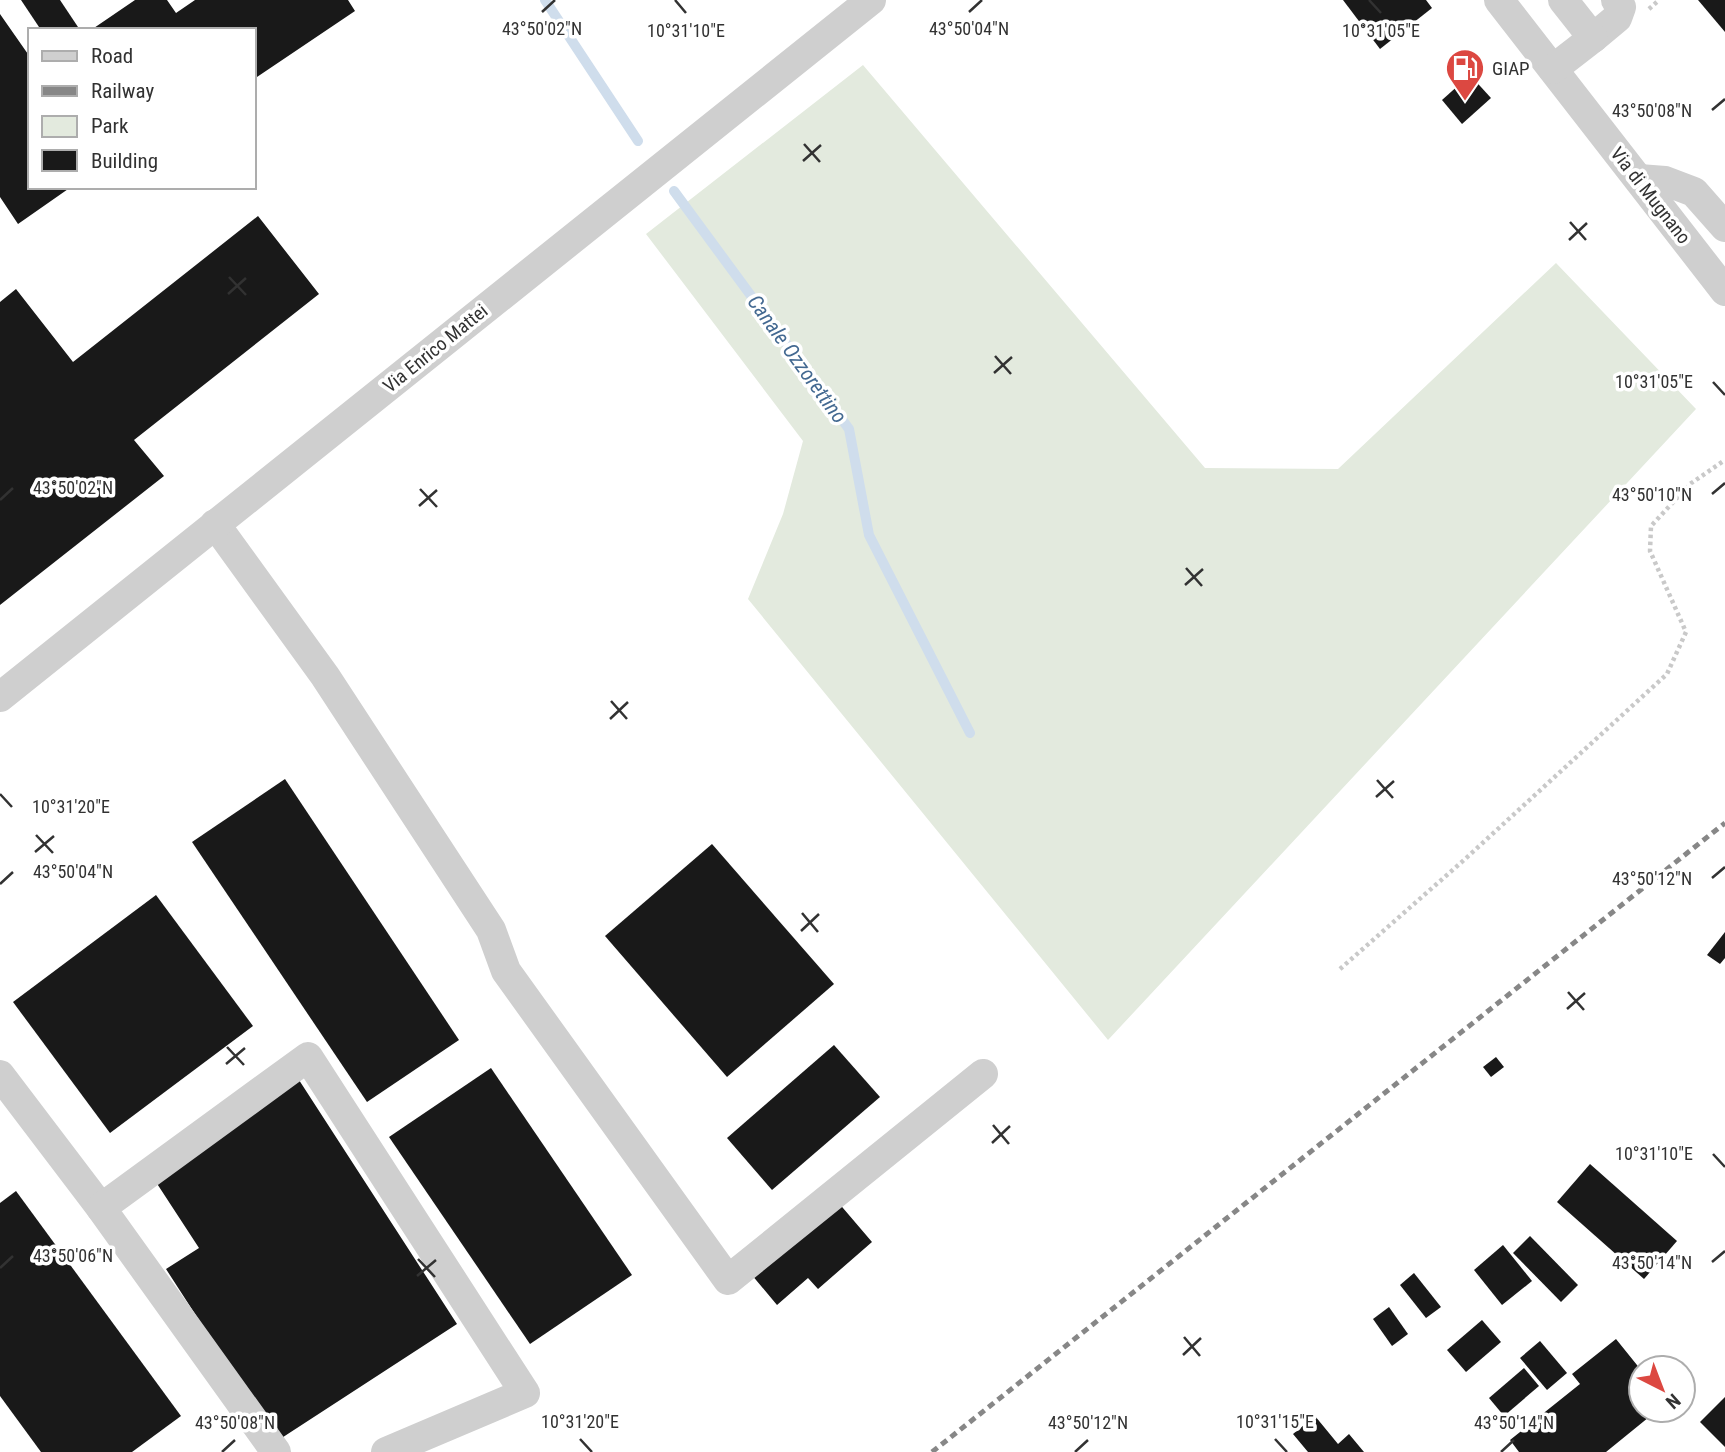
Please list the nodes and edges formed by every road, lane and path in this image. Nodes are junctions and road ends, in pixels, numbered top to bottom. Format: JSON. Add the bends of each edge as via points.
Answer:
{"nodes":[{"id":1,"x":871,"y":0,"type":"edge"},
{"id":2,"x":1499,"y":0,"type":"edge"},
{"id":3,"x":1563,"y":0,"type":"edge"},
{"id":4,"x":1616,"y":0,"type":"edge"},
{"id":5,"x":1593,"y":38,"type":"junction"},
{"id":6,"x":1553,"y":69,"type":"junction"},
{"id":7,"x":1639,"y":179,"type":"junction"},
{"id":8,"x":1725,"y":228,"type":"edge"},
{"id":9,"x":1725,"y":291,"type":"edge"},
{"id":10,"x":1725,"y":460,"type":"edge"},
{"id":11,"x":215,"y":524,"type":"junction"},
{"id":12,"x":0,"y":697,"type":"edge"},
{"id":13,"x":1339,"y":969,"type":"dead end"},
{"id":14,"x":983,"y":1074,"type":"dead end"},
{"id":15,"x":0,"y":1075,"type":"edge"},
{"id":16,"x":101,"y":1208,"type":"junction"},
{"id":17,"x":276,"y":1452,"type":"edge"},
{"id":18,"x":386,"y":1452,"type":"edge"}],
"edges":[{"from":1,"to":11,"type":"street","name":"Via Enrico Mattei"},
{"from":2,"to":6,"type":"street","name":"Via di Mugnano"},
{"from":3,"to":5,"type":"street"},
{"from":4,"to":5,"type":"street","via":[[1621,6],[1617,18]]},
{"from":5,"to":6,"type":"street"},
{"from":6,"to":7,"type":"street","name":"Via di Mugnano"},
{"from":7,"to":8,"type":"street","via":[[1665,181],[1693,192]]},
{"from":7,"to":9,"type":"street","name":"Via di Mugnano"},
{"from":10,"to":13,"type":"path","via":[[1690,484],[1651,526],[1650,551],[1686,632],[1667,674]]},
{"from":11,"to":12,"type":"street","name":"Via Enrico Mattei"},
{"from":11,"to":14,"type":"street","via":[[325,677],[491,930],[506,971],[727,1280]]},
{"from":15,"to":16,"type":"street"},
{"from":16,"to":17,"type":"street"},
{"from":16,"to":18,"type":"street","via":[[308,1057],[526,1393]]}]}
